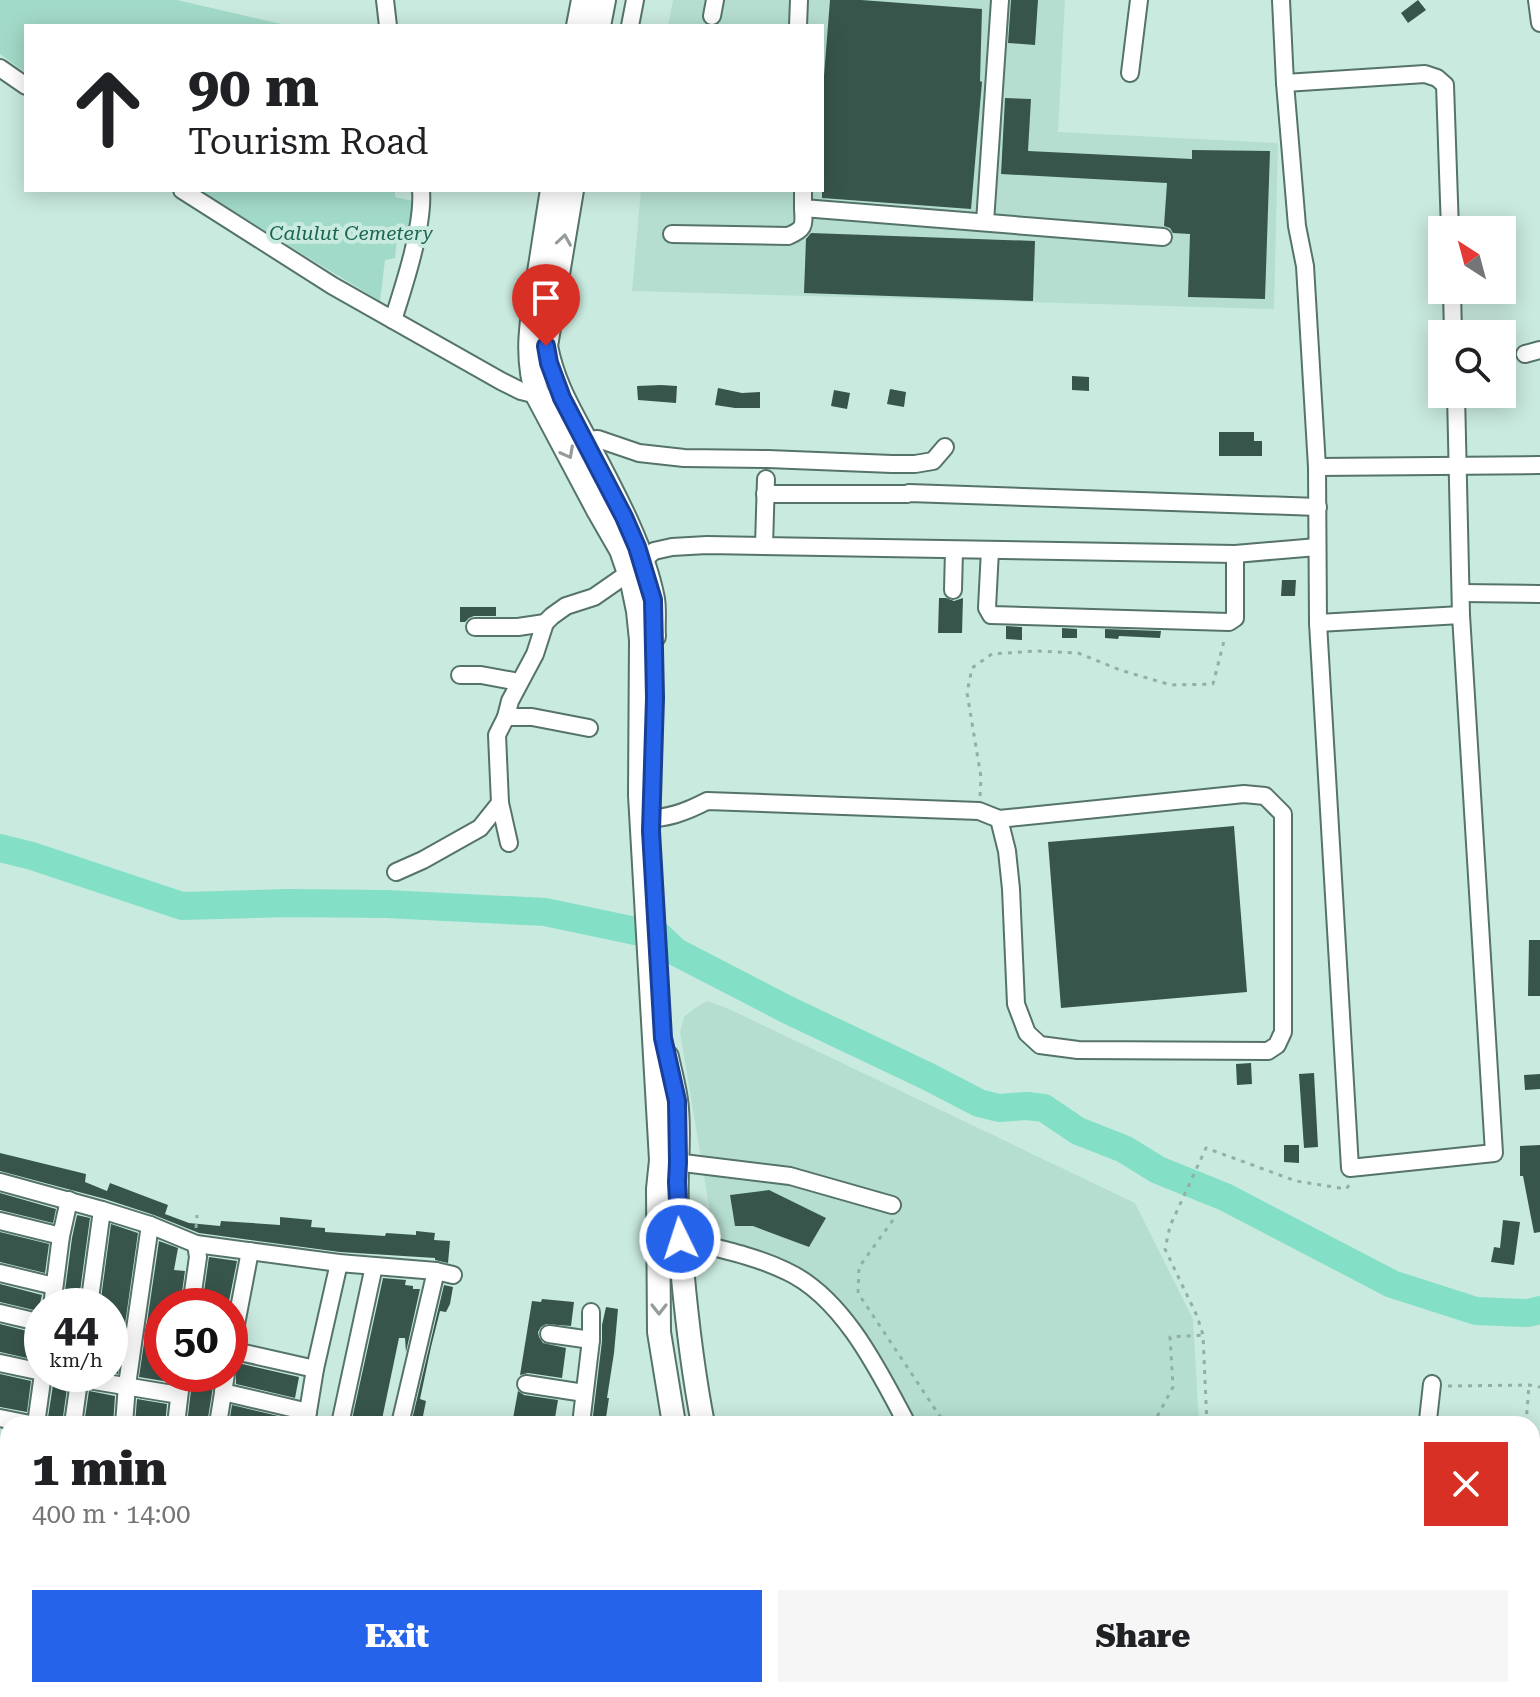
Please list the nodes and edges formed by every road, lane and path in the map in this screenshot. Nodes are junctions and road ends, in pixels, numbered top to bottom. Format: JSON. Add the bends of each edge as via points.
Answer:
{"nodes":[{"id":1,"x":385,"y":0,"type":"edge"},
{"id":2,"x":583,"y":0,"type":"edge"},
{"id":3,"x":604,"y":0,"type":"edge"},
{"id":4,"x":635,"y":0,"type":"edge"},
{"id":5,"x":799,"y":0,"type":"edge"},
{"id":6,"x":1000,"y":0,"type":"edge"},
{"id":7,"x":1139,"y":0,"type":"edge"},
{"id":8,"x":1281,"y":0,"type":"edge"},
{"id":9,"x":1537,"y":0,"type":"edge"},
{"id":10,"x":1540,"y":23,"type":"edge"},
{"id":11,"x":388,"y":24,"type":"edge"},
{"id":12,"x":578,"y":24,"type":"edge"},
{"id":13,"x":599,"y":24,"type":"edge"},
{"id":14,"x":630,"y":24,"type":"edge"},
{"id":15,"x":798,"y":24,"type":"edge"},
{"id":16,"x":0,"y":68,"type":"edge"},
{"id":17,"x":1130,"y":73,"type":"dead end"},
{"id":18,"x":1285,"y":83,"type":"junction"},
{"id":19,"x":24,"y":85,"type":"edge"},
{"id":20,"x":185,"y":192,"type":"edge"},
{"id":21,"x":421,"y":192,"type":"edge"},
{"id":22,"x":552,"y":192,"type":"edge"},
{"id":23,"x":572,"y":192,"type":"edge"},
{"id":24,"x":803,"y":192,"type":"edge"},
{"id":25,"x":803,"y":208,"type":"junction"},
{"id":26,"x":1450,"y":216,"type":"edge"},
{"id":27,"x":985,"y":222,"type":"junction"},
{"id":28,"x":672,"y":234,"type":"dead end"},
{"id":29,"x":1163,"y":237,"type":"dead end"},
{"id":30,"x":393,"y":320,"type":"junction"},
{"id":31,"x":538,"y":397,"type":"junction"},
{"id":32,"x":562,"y":398,"type":"junction"},
{"id":33,"x":1456,"y":408,"type":"edge"},
{"id":34,"x":586,"y":440,"type":"junction"},
{"id":35,"x":945,"y":447,"type":"dead end"},
{"id":36,"x":1458,"y":464,"type":"junction"},
{"id":37,"x":1540,"y":465,"type":"edge"},
{"id":38,"x":1317,"y":467,"type":"junction"},
{"id":39,"x":1318,"y":507,"type":"junction"},
{"id":40,"x":764,"y":546,"type":"junction"},
{"id":41,"x":1317,"y":547,"type":"junction"},
{"id":42,"x":954,"y":550,"type":"junction"},
{"id":43,"x":990,"y":550,"type":"junction"},
{"id":44,"x":1235,"y":554,"type":"junction"},
{"id":45,"x":636,"y":567,"type":"junction"},
{"id":46,"x":953,"y":590,"type":"dead end"},
{"id":47,"x":1461,"y":593,"type":"junction"},
{"id":48,"x":1540,"y":594,"type":"edge"},
{"id":49,"x":1461,"y":615,"type":"junction"},
{"id":50,"x":1229,"y":622,"type":"junction"},
{"id":51,"x":545,"y":623,"type":"junction"},
{"id":52,"x":1318,"y":623,"type":"junction"},
{"id":53,"x":475,"y":627,"type":"dead end"},
{"id":54,"x":460,"y":675,"type":"dead end"},
{"id":55,"x":519,"y":682,"type":"junction"},
{"id":56,"x":506,"y":717,"type":"junction"},
{"id":57,"x":589,"y":728,"type":"dead end"},
{"id":58,"x":500,"y":803,"type":"junction"},
{"id":59,"x":979,"y":811,"type":"junction"},
{"id":60,"x":646,"y":819,"type":"junction"},
{"id":61,"x":999,"y":819,"type":"junction"},
{"id":62,"x":509,"y":843,"type":"dead end"},
{"id":63,"x":396,"y":872,"type":"dead end"},
{"id":64,"x":670,"y":1161,"type":"junction"},
{"id":65,"x":1350,"y":1168,"type":"junction"},
{"id":66,"x":0,"y":1182,"type":"edge"},
{"id":67,"x":69,"y":1200,"type":"junction"},
{"id":68,"x":892,"y":1205,"type":"joint"},
{"id":69,"x":102,"y":1210,"type":"junction"},
{"id":70,"x":0,"y":1221,"type":"edge"},
{"id":71,"x":150,"y":1225,"type":"junction"},
{"id":72,"x":61,"y":1236,"type":"junction"},
{"id":73,"x":669,"y":1238,"type":"junction"},
{"id":74,"x":196,"y":1244,"type":"junction"},
{"id":75,"x":250,"y":1251,"type":"junction"},
{"id":76,"x":339,"y":1263,"type":"junction"},
{"id":77,"x":374,"y":1266,"type":"junction"},
{"id":78,"x":0,"y":1273,"type":"edge"},
{"id":79,"x":54,"y":1286,"type":"joint"},
{"id":80,"x":91,"y":1288,"type":"edge"},
{"id":81,"x":194,"y":1288,"type":"edge"},
{"id":82,"x":243,"y":1288,"type":"edge"},
{"id":83,"x":591,"y":1312,"type":"dead end"},
{"id":84,"x":0,"y":1313,"type":"edge"},
{"id":85,"x":24,"y":1319,"type":"edge"},
{"id":86,"x":549,"y":1334,"type":"dead end"},
{"id":87,"x":1203,"y":1335,"type":"junction"},
{"id":88,"x":591,"y":1340,"type":"junction"},
{"id":89,"x":248,"y":1356,"type":"edge"},
{"id":90,"x":0,"y":1363,"type":"edge"},
{"id":91,"x":24,"y":1369,"type":"edge"},
{"id":92,"x":315,"y":1369,"type":"junction"},
{"id":93,"x":128,"y":1378,"type":"edge"},
{"id":94,"x":526,"y":1384,"type":"dead end"},
{"id":95,"x":1432,"y":1384,"type":"joint"},
{"id":96,"x":128,"y":1385,"type":"edge"},
{"id":97,"x":1529,"y":1385,"type":"junction"},
{"id":98,"x":1540,"y":1387,"type":"edge"},
{"id":99,"x":39,"y":1392,"type":"edge"},
{"id":100,"x":78,"y":1392,"type":"edge"},
{"id":101,"x":126,"y":1392,"type":"edge"},
{"id":102,"x":179,"y":1392,"type":"edge"},
{"id":103,"x":223,"y":1392,"type":"joint"},
{"id":104,"x":584,"y":1393,"type":"junction"},
{"id":105,"x":179,"y":1395,"type":"junction"},
{"id":106,"x":34,"y":1416,"type":"edge"},
{"id":107,"x":74,"y":1416,"type":"edge"},
{"id":108,"x":125,"y":1416,"type":"edge"},
{"id":109,"x":177,"y":1416,"type":"edge"},
{"id":110,"x":219,"y":1416,"type":"edge"},
{"id":111,"x":301,"y":1416,"type":"edge"},
{"id":112,"x":307,"y":1416,"type":"edge"},
{"id":113,"x":342,"y":1416,"type":"edge"},
{"id":114,"x":402,"y":1416,"type":"edge"},
{"id":115,"x":582,"y":1416,"type":"edge"},
{"id":116,"x":673,"y":1416,"type":"edge"},
{"id":117,"x":701,"y":1416,"type":"edge"},
{"id":118,"x":902,"y":1416,"type":"edge"},
{"id":119,"x":940,"y":1416,"type":"edge"},
{"id":120,"x":1158,"y":1416,"type":"edge"},
{"id":121,"x":1207,"y":1416,"type":"edge"},
{"id":122,"x":1428,"y":1416,"type":"edge"},
{"id":123,"x":1527,"y":1416,"type":"edge"}],
"edges":[{"from":1,"to":11,"type":"street"},
{"from":2,"to":12,"type":"main road"},
{"from":3,"to":13,"type":"main road"},
{"from":4,"to":14,"type":"street"},
{"from":5,"to":15,"type":"street"},
{"from":6,"to":27,"type":"street"},
{"from":7,"to":17,"type":"street"},
{"from":8,"to":18,"type":"street"},
{"from":9,"to":10,"type":"street"},
{"from":16,"to":19,"type":"street"},
{"from":18,"to":26,"type":"street","via":[[1425,74],[1437,78],[1445,85]]},
{"from":18,"to":38,"type":"street","via":[[1305,266]]},
{"from":20,"to":30,"type":"street"},
{"from":21,"to":30,"type":"street","via":[[419,221]]},
{"from":22,"to":31,"type":"main road","via":[[529,358]]},
{"from":32,"to":23,"type":"main road","one_way":true,"via":[[546,346]]},
{"from":24,"to":25,"type":"street"},
{"from":25,"to":27,"type":"street"},
{"from":25,"to":28,"type":"street","via":[[804,226],[788,236]]},
{"from":27,"to":29,"type":"street"},
{"from":30,"to":31,"type":"street"},
{"from":31,"to":32,"type":"street"},
{"from":31,"to":45,"type":"main road","one_way":true,"via":[[621,550]]},
{"from":32,"to":34,"type":"main road"},
{"from":33,"to":36,"type":"street"},
{"from":34,"to":35,"type":"street","via":[[684,458],[892,464],[933,461]]},
{"from":34,"to":45,"type":"main road","via":[[624,517]]},
{"from":36,"to":37,"type":"street"},
{"from":36,"to":38,"type":"street"},
{"from":36,"to":47,"type":"street"},
{"from":38,"to":39,"type":"street"},
{"from":39,"to":40,"type":"street","via":[[766,486]]},
{"from":39,"to":41,"type":"street"},
{"from":40,"to":42,"type":"street"},
{"from":40,"to":45,"type":"street","via":[[672,547],[654,551]]},
{"from":41,"to":44,"type":"street"},
{"from":41,"to":52,"type":"street"},
{"from":42,"to":43,"type":"street"},
{"from":42,"to":46,"type":"street"},
{"from":43,"to":44,"type":"street"},
{"from":43,"to":50,"type":"street","via":[[991,615]]},
{"from":44,"to":50,"type":"street","via":[[1235,618]]},
{"from":45,"to":51,"type":"street"},
{"from":45,"to":60,"type":"main road"},
{"from":45,"to":60,"type":"main road","via":[[653,600],[655,698]]},
{"from":47,"to":48,"type":"street"},
{"from":47,"to":49,"type":"street"},
{"from":49,"to":52,"type":"street"},
{"from":49,"to":65,"type":"street","via":[[1494,1153]]},
{"from":50,"to":59,"type":"path","via":[[1213,684],[1171,685],[1078,653],[992,654],[972,668],[967,693],[981,777]]},
{"from":51,"to":53,"type":"street"},
{"from":51,"to":55,"type":"street"},
{"from":52,"to":65,"type":"street"},
{"from":54,"to":55,"type":"street"},
{"from":55,"to":56,"type":"street"},
{"from":56,"to":57,"type":"street"},
{"from":56,"to":58,"type":"street","via":[[497,735]]},
{"from":58,"to":62,"type":"street"},
{"from":58,"to":63,"type":"street","via":[[480,828]]},
{"from":59,"to":60,"type":"street","via":[[707,801],[682,813]]},
{"from":59,"to":61,"type":"street"},
{"from":60,"to":64,"type":"main road","via":[[659,1102]]},
{"from":61,"to":61,"type":"street","via":[[1011,889],[1016,1004],[1027,1033],[1040,1045],[1268,1051],[1277,1045],[1283,1032],[1283,814],[1265,796]]},
{"from":64,"to":68,"type":"street","via":[[790,1176]]},
{"from":64,"to":73,"type":"main road","via":[[677,1182]]},
{"from":64,"to":73,"type":"main road","via":[[658,1203]]},
{"from":65,"to":87,"type":"path","via":[[1353,1180],[1346,1189],[1296,1181],[1206,1148],[1170,1226],[1165,1249]]},
{"from":66,"to":67,"type":"street"},
{"from":67,"to":69,"type":"street"},
{"from":67,"to":72,"type":"street"},
{"from":68,"to":119,"type":"path","via":[[893,1220],[859,1267],[858,1293]]},
{"from":69,"to":71,"type":"street"},
{"from":69,"to":80,"type":"street"},
{"from":70,"to":72,"type":"street"},
{"from":71,"to":74,"type":"street"},
{"from":71,"to":93,"type":"street"},
{"from":72,"to":79,"type":"street"},
{"from":73,"to":116,"type":"main road","one_way":true,"via":[[659,1332]]},
{"from":73,"to":117,"type":"main road"},
{"from":73,"to":118,"type":"street","via":[[757,1260],[814,1288],[861,1343]]},
{"from":74,"to":75,"type":"street"},
{"from":74,"to":81,"type":"street"},
{"from":75,"to":76,"type":"street"},
{"from":75,"to":82,"type":"street"},
{"from":76,"to":77,"type":"street"},
{"from":76,"to":92,"type":"street"},
{"from":77,"to":113,"type":"street"},
{"from":77,"to":114,"type":"street","via":[[444,1273]]},
{"from":78,"to":79,"type":"street"},
{"from":83,"to":88,"type":"street"},
{"from":84,"to":85,"type":"street"},
{"from":86,"to":88,"type":"street"},
{"from":87,"to":120,"type":"path","via":[[1170,1337],[1173,1387]]},
{"from":87,"to":121,"type":"path"},
{"from":88,"to":104,"type":"street"},
{"from":89,"to":92,"type":"street"},
{"from":90,"to":91,"type":"street"},
{"from":92,"to":112,"type":"street"},
{"from":94,"to":104,"type":"street"},
{"from":95,"to":97,"type":"path"},
{"from":95,"to":122,"type":"street"},
{"from":96,"to":105,"type":"street"},
{"from":97,"to":98,"type":"path"},
{"from":97,"to":123,"type":"path"},
{"from":99,"to":106,"type":"street"},
{"from":100,"to":107,"type":"street"},
{"from":101,"to":108,"type":"street"},
{"from":102,"to":105,"type":"street"},
{"from":103,"to":110,"type":"street"},
{"from":103,"to":111,"type":"street"},
{"from":104,"to":115,"type":"street"},
{"from":105,"to":109,"type":"street"}]}
